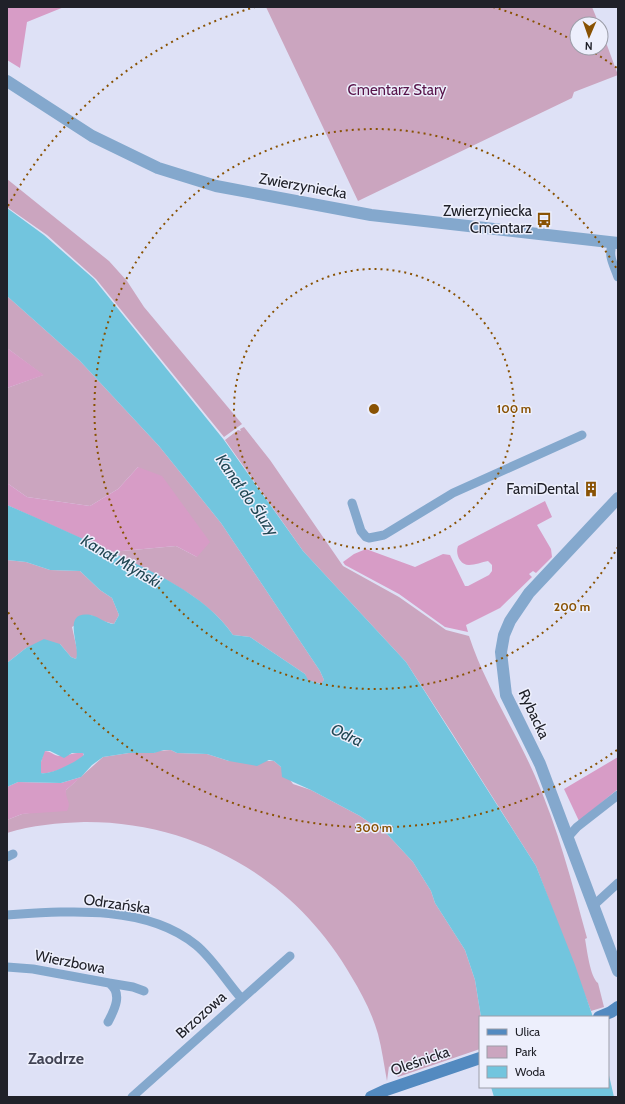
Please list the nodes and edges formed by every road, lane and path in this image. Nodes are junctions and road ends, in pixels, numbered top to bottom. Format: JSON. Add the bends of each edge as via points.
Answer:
{"nodes":[{"id":1,"x":7,"y":81,"type":"edge"},
{"id":2,"x":616,"y":243,"type":"edge"},
{"id":3,"x":618,"y":277,"type":"edge"},
{"id":4,"x":582,"y":435,"type":"dead end"},
{"id":5,"x":618,"y":498,"type":"edge"},
{"id":6,"x":352,"y":503,"type":"dead end"},
{"id":7,"x":618,"y":795,"type":"edge"},
{"id":8,"x":568,"y":836,"type":"junction"},
{"id":9,"x":618,"y":883,"type":"edge"},
{"id":10,"x":594,"y":905,"type":"junction"},
{"id":11,"x":7,"y":915,"type":"edge"},
{"id":12,"x":290,"y":956,"type":"dead end"},
{"id":13,"x":7,"y":967,"type":"edge"},
{"id":14,"x":618,"y":971,"type":"edge"},
{"id":15,"x":109,"y":983,"type":"junction"},
{"id":16,"x":144,"y":991,"type":"dead end"},
{"id":17,"x":241,"y":998,"type":"junction"},
{"id":18,"x":618,"y":1007,"type":"edge"},
{"id":19,"x":601,"y":1016,"type":"edge"},
{"id":20,"x":108,"y":1022,"type":"dead end"},
{"id":21,"x":479,"y":1058,"type":"edge"},
{"id":22,"x":132,"y":1097,"type":"edge"},
{"id":23,"x":371,"y":1097,"type":"edge"}],
"edges":[{"from":1,"to":2,"type":"street","name":"Zwierzyniecka","via":[[92,136],[158,168],[216,186],[371,215]]},
{"from":2,"to":3,"type":"street","via":[[610,257]]},
{"from":4,"to":6,"type":"street","via":[[453,493],[384,535],[366,537],[361,531]]},
{"from":5,"to":8,"type":"street","name":"Rybacka","via":[[529,593],[510,621],[501,652],[506,695],[540,764]]},
{"from":7,"to":8,"type":"street"},
{"from":8,"to":10,"type":"street","name":"Rybacka"},
{"from":9,"to":10,"type":"street"},
{"from":10,"to":14,"type":"street","name":"Rybacka"},
{"from":11,"to":17,"type":"street","name":"Odrzańska","via":[[93,913],[127,916],[152,922],[194,944]]},
{"from":12,"to":17,"type":"street","name":"Brzozowa"},
{"from":13,"to":15,"type":"street","name":"Wierzbowa","via":[[33,969]]},
{"from":15,"to":16,"type":"street"},
{"from":15,"to":20,"type":"street","name":"Wierzbowa","via":[[115,988],[117,995]]},
{"from":17,"to":22,"type":"street","name":"Brzozowa"},
{"from":18,"to":19,"type":"main road"},
{"from":21,"to":23,"type":"main road","name":"Oleśnicka"}]}
